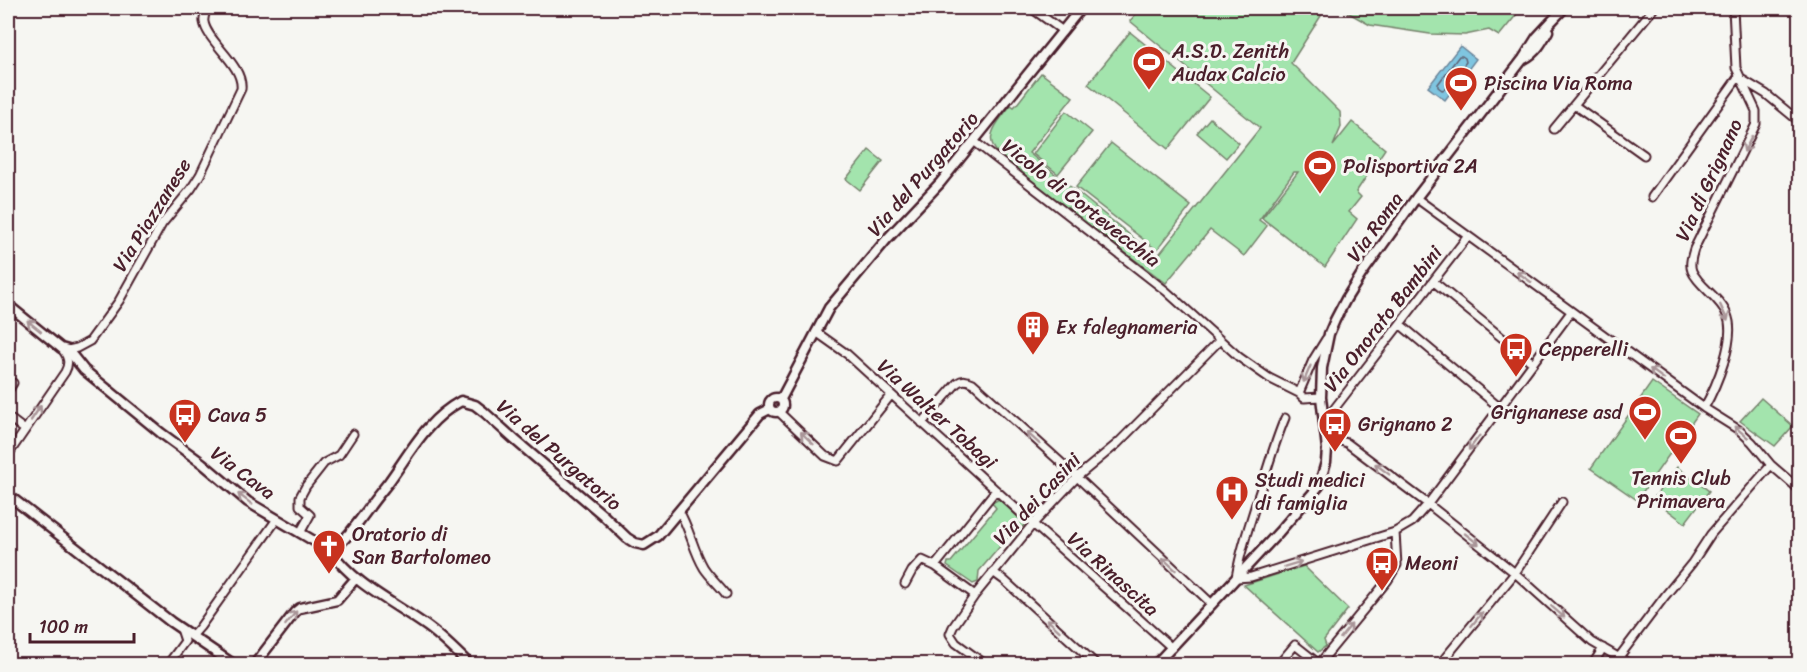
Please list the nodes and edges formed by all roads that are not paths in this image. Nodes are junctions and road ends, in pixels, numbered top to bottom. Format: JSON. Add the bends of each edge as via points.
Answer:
{"nodes":[{"id":1,"x":207,"y":8,"type":"edge"},
{"id":2,"x":1031,"y":8,"type":"edge"},
{"id":3,"x":1081,"y":8,"type":"edge"},
{"id":4,"x":1563,"y":8,"type":"edge"},
{"id":5,"x":1654,"y":8,"type":"edge"},
{"id":6,"x":1732,"y":8,"type":"edge"},
{"id":7,"x":1063,"y":31,"type":"junction"},
{"id":8,"x":1740,"y":78,"type":"junction"},
{"id":9,"x":1574,"y":105,"type":"junction"},
{"id":10,"x":1800,"y":122,"type":"edge"},
{"id":11,"x":1554,"y":129,"type":"dead end"},
{"id":12,"x":975,"y":142,"type":"junction"},
{"id":13,"x":1644,"y":155,"type":"dead end"},
{"id":14,"x":1652,"y":197,"type":"dead end"},
{"id":15,"x":1416,"y":198,"type":"junction"},
{"id":16,"x":1468,"y":236,"type":"junction"},
{"id":17,"x":1434,"y":282,"type":"junction"},
{"id":18,"x":8,"y":305,"type":"edge"},
{"id":19,"x":1571,"y":312,"type":"junction"},
{"id":20,"x":1401,"y":325,"type":"junction"},
{"id":21,"x":816,"y":332,"type":"junction"},
{"id":22,"x":1329,"y":334,"type":"junction"},
{"id":23,"x":1220,"y":340,"type":"junction"},
{"id":24,"x":64,"y":349,"type":"junction"},
{"id":25,"x":1533,"y":363,"type":"junction"},
{"id":26,"x":13,"y":383,"type":"dead end"},
{"id":27,"x":8,"y":391,"type":"edge"},
{"id":28,"x":1299,"y":393,"type":"junction"},
{"id":29,"x":891,"y":395,"type":"junction"},
{"id":30,"x":1321,"y":397,"type":"junction"},
{"id":31,"x":780,"y":399,"type":"junction"},
{"id":32,"x":1500,"y":408,"type":"junction"},
{"id":33,"x":1704,"y":408,"type":"junction"},
{"id":34,"x":770,"y":409,"type":"junction"},
{"id":35,"x":779,"y":412,"type":"junction"},
{"id":36,"x":8,"y":417,"type":"edge"},
{"id":37,"x":1285,"y":418,"type":"dead end"},
{"id":38,"x":1324,"y":422,"type":"junction"},
{"id":39,"x":922,"y":423,"type":"junction"},
{"id":40,"x":25,"y":430,"type":"junction"},
{"id":41,"x":353,"y":434,"type":"dead end"},
{"id":42,"x":1326,"y":436,"type":"junction"},
{"id":43,"x":8,"y":455,"type":"edge"},
{"id":44,"x":1770,"y":465,"type":"junction"},
{"id":45,"x":1077,"y":477,"type":"junction"},
{"id":46,"x":996,"y":490,"type":"junction"},
{"id":47,"x":1800,"y":490,"type":"edge"},
{"id":48,"x":8,"y":495,"type":"edge"},
{"id":49,"x":1562,"y":502,"type":"dead end"},
{"id":50,"x":1428,"y":504,"type":"junction"},
{"id":51,"x":679,"y":512,"type":"junction"},
{"id":52,"x":277,"y":519,"type":"junction"},
{"id":53,"x":1033,"y":524,"type":"junction"},
{"id":54,"x":1395,"y":532,"type":"junction"},
{"id":55,"x":300,"y":533,"type":"junction"},
{"id":56,"x":331,"y":551,"type":"junction"},
{"id":57,"x":935,"y":566,"type":"junction"},
{"id":58,"x":993,"y":572,"type":"junction"},
{"id":59,"x":1515,"y":573,"type":"junction"},
{"id":60,"x":356,"y":578,"type":"junction"},
{"id":61,"x":1236,"y":578,"type":"junction"},
{"id":62,"x":904,"y":584,"type":"dead end"},
{"id":63,"x":726,"y":594,"type":"dead end"},
{"id":64,"x":975,"y":595,"type":"junction"},
{"id":65,"x":1212,"y":604,"type":"junction"},
{"id":66,"x":179,"y":627,"type":"junction"},
{"id":67,"x":193,"y":635,"type":"junction"},
{"id":68,"x":1172,"y":648,"type":"junction"},
{"id":69,"x":1603,"y":648,"type":"junction"},
{"id":70,"x":1618,"y":657,"type":"junction"},
{"id":71,"x":168,"y":664,"type":"edge"},
{"id":72,"x":233,"y":664,"type":"edge"},
{"id":73,"x":255,"y":664,"type":"edge"},
{"id":74,"x":469,"y":664,"type":"edge"},
{"id":75,"x":985,"y":664,"type":"edge"},
{"id":76,"x":1096,"y":664,"type":"edge"},
{"id":77,"x":1156,"y":664,"type":"edge"},
{"id":78,"x":1280,"y":664,"type":"edge"},
{"id":79,"x":1319,"y":664,"type":"edge"},
{"id":80,"x":1440,"y":664,"type":"edge"},
{"id":81,"x":1593,"y":664,"type":"edge"},
{"id":82,"x":1630,"y":664,"type":"edge"}],
"edges":[{"from":1,"to":24,"type":"street","name":"Via Piazzanese","via":[[206,27],[236,70],[242,89],[191,189],[162,224],[119,301],[90,342]]},
{"from":2,"to":7,"type":"street"},
{"from":3,"to":7,"type":"street","name":"Via del Purgatorio"},
{"from":4,"to":15,"type":"street","name":"Via Roma","via":[[1538,47],[1523,59]]},
{"from":5,"to":9,"type":"street"},
{"from":6,"to":8,"type":"street","name":"Via di Grignano"},
{"from":7,"to":12,"type":"street","name":"Via del Purgatorio"},
{"from":8,"to":10,"type":"street"},
{"from":8,"to":14,"type":"street"},
{"from":8,"to":33,"type":"street","name":"Via di Grignano","one_way":true,"via":[[1756,111],[1756,124],[1690,261],[1691,271],[1728,315],[1730,328],[1720,375]]},
{"from":9,"to":11,"type":"street"},
{"from":9,"to":13,"type":"street"},
{"from":12,"to":21,"type":"street","name":"Via del Purgatorio","via":[[867,262],[829,309]]},
{"from":12,"to":23,"type":"street","name":"Vicolo di Cortevecchia","via":[[1166,291]]},
{"from":15,"to":16,"type":"street"},
{"from":15,"to":22,"type":"street","name":"Via Roma","via":[[1346,298]]},
{"from":16,"to":17,"type":"street","name":"Via Onorato Bambini"},
{"from":19,"to":16,"type":"street","one_way":true},
{"from":17,"to":20,"type":"street","name":"Via Onorato Bambini"},
{"from":17,"to":25,"type":"street"},
{"from":24,"to":18,"type":"street","one_way":true},
{"from":19,"to":25,"type":"street"},
{"from":33,"to":19,"type":"street","one_way":true},
{"from":20,"to":32,"type":"street"},
{"from":20,"to":38,"type":"street","name":"Via Onorato Bambini"},
{"from":21,"to":29,"type":"street","name":"Via Walter Tobagi","via":[[847,354]]},
{"from":21,"to":31,"type":"street","name":"Via del Purgatorio"},
{"from":22,"to":28,"type":"street","name":"Via Roma","one_way":true},
{"from":22,"to":30,"type":"street","name":"Via Roma"},
{"from":23,"to":28,"type":"street","via":[[1261,372]]},
{"from":23,"to":45,"type":"street","name":"Via dei Casini","via":[[1118,443]]},
{"from":40,"to":24,"type":"street","one_way":true,"via":[[65,372],[68,362]]},
{"from":52,"to":24,"type":"street","name":"Via Cava","one_way":true,"via":[[248,502],[160,433]]},
{"from":25,"to":32,"type":"street"},
{"from":26,"to":27,"type":"street"},
{"from":28,"to":30,"type":"street","via":[[1304,398]]},
{"from":29,"to":35,"type":"street","one_way":true,"via":[[838,461],[825,456]]},
{"from":29,"to":39,"type":"street","name":"Via Walter Tobagi"},
{"from":30,"to":38,"type":"street","name":"Via Roma"},
{"from":31,"to":34,"type":"street","via":[[773,399]]},
{"from":31,"to":35,"type":"street","via":[[784,406]]},
{"from":32,"to":50,"type":"street","one_way":true},
{"from":44,"to":33,"type":"street","one_way":true,"via":[[1739,430]]},
{"from":34,"to":35,"type":"street"},
{"from":34,"to":51,"type":"street","name":"Via del Purgatorio","via":[[760,414]]},
{"from":36,"to":40,"type":"street"},
{"from":37,"to":61,"type":"street"},
{"from":38,"to":42,"type":"street","name":"Via Roma"},
{"from":45,"to":39,"type":"street","one_way":true,"via":[[967,380],[957,383]]},
{"from":39,"to":46,"type":"street","name":"Via Walter Tobagi"},
{"from":40,"to":43,"type":"street"},
{"from":41,"to":55,"type":"street","via":[[339,454],[324,463],[300,497],[300,506],[310,515]]},
{"from":50,"to":42,"type":"street","one_way":true,"via":[[1347,443]]},
{"from":42,"to":61,"type":"street","name":"Via Roma","via":[[1326,462],[1318,486]]},
{"from":44,"to":47,"type":"street"},
{"from":44,"to":70,"type":"street","via":[[1711,534]]},
{"from":45,"to":53,"type":"street","name":"Via dei Casini"},
{"from":65,"to":45,"type":"street","one_way":true},
{"from":46,"to":53,"type":"street","name":"Via Walter Tobagi"},
{"from":46,"to":57,"type":"street"},
{"from":48,"to":66,"type":"street"},
{"from":49,"to":59,"type":"street"},
{"from":50,"to":54,"type":"street","via":[[1412,522]]},
{"from":50,"to":59,"type":"street","one_way":true},
{"from":51,"to":56,"type":"street","name":"Via del Purgatorio","via":[[652,541],[644,545],[635,543],[484,411],[461,401],[433,421],[418,438],[354,528]]},
{"from":51,"to":63,"type":"street","via":[[704,567]]},
{"from":52,"to":55,"type":"street","name":"Via Cava"},
{"from":52,"to":67,"type":"street"},
{"from":53,"to":58,"type":"street","name":"Via dei Casini"},
{"from":53,"to":68,"type":"street","name":"Via Rinascita"},
{"from":61,"to":54,"type":"street","one_way":true,"via":[[1251,577]]},
{"from":79,"to":54,"type":"street","one_way":true,"via":[[1397,565]]},
{"from":55,"to":56,"type":"street","name":"Via Cava"},
{"from":56,"to":60,"type":"street","name":"Via Cava"},
{"from":57,"to":62,"type":"street","via":[[921,560]]},
{"from":57,"to":64,"type":"street"},
{"from":58,"to":64,"type":"street","name":"Via dei Casini"},
{"from":76,"to":58,"type":"street","one_way":true},
{"from":59,"to":69,"type":"street","one_way":true},
{"from":80,"to":59,"type":"street","one_way":true},
{"from":73,"to":60,"type":"street","one_way":true,"via":[[295,612],[337,600]]},
{"from":60,"to":74,"type":"street","name":"Via Cava","via":[[428,627]]},
{"from":61,"to":65,"type":"street","name":"Via Roma"},
{"from":64,"to":75,"type":"street","name":"Via dei Casini","via":[[950,634]]},
{"from":65,"to":68,"type":"street","name":"Via Roma"},
{"from":66,"to":67,"type":"street"},
{"from":66,"to":71,"type":"street","via":[[184,644]]},
{"from":67,"to":72,"type":"street"},
{"from":68,"to":77,"type":"street","name":"Via Roma"},
{"from":69,"to":70,"type":"street"},
{"from":69,"to":81,"type":"street"},
{"from":70,"to":82,"type":"street"},
{"from":78,"to":79,"type":"street","via":[[1295,645]]}]}
